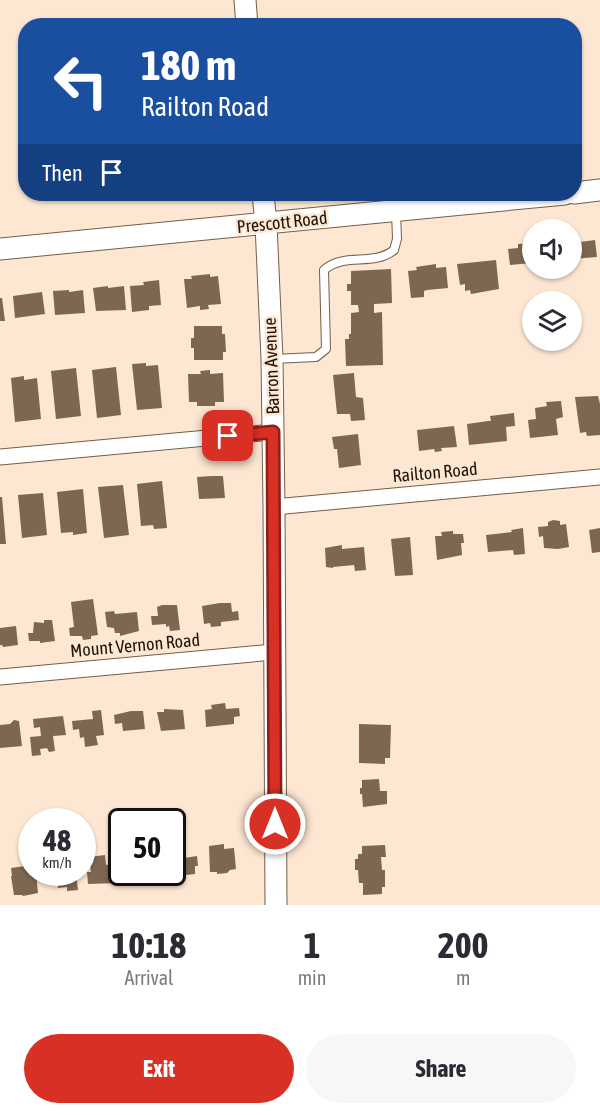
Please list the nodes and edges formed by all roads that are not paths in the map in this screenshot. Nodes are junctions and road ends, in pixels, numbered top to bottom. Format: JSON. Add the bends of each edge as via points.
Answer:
{"nodes":[{"id":1,"x":245,"y":0,"type":"edge"},
{"id":2,"x":246,"y":18,"type":"edge"},
{"id":3,"x":600,"y":190,"type":"edge"},
{"id":4,"x":582,"y":191,"type":"edge"},
{"id":5,"x":264,"y":201,"type":"edge"},
{"id":6,"x":491,"y":201,"type":"edge"},
{"id":7,"x":396,"y":210,"type":"junction"},
{"id":8,"x":266,"y":224,"type":"junction"},
{"id":9,"x":0,"y":249,"type":"edge"},
{"id":10,"x":272,"y":359,"type":"junction"},
{"id":11,"x":273,"y":432,"type":"junction"},
{"id":12,"x":0,"y":457,"type":"edge"},
{"id":13,"x":600,"y":477,"type":"edge"},
{"id":14,"x":274,"y":507,"type":"junction"},
{"id":15,"x":274,"y":652,"type":"junction"},
{"id":16,"x":0,"y":677,"type":"edge"},
{"id":17,"x":276,"y":905,"type":"edge"}],
"edges":[{"from":1,"to":2,"type":"main road"},
{"from":3,"to":4,"type":"main road"},
{"from":5,"to":8,"type":"main road","name":"Barron Avenue"},
{"from":6,"to":7,"type":"main road","name":"Prescott Road"},
{"from":7,"to":8,"type":"main road","name":"Prescott Road"},
{"from":7,"to":10,"type":"lane","via":[[394,250],[385,257],[333,262],[324,270],[326,349],[316,357]]},
{"from":8,"to":9,"type":"main road","name":"Prescott Road"},
{"from":8,"to":10,"type":"main road","name":"Barron Avenue"},
{"from":10,"to":11,"type":"main road","name":"Barron Avenue"},
{"from":11,"to":12,"type":"street"},
{"from":11,"to":14,"type":"main road","name":"Barron Avenue"},
{"from":13,"to":14,"type":"street","name":"Railton Road"},
{"from":14,"to":15,"type":"main road","name":"Barron Avenue"},
{"from":15,"to":16,"type":"street","name":"Mount Vernon Road"},
{"from":15,"to":17,"type":"main road","name":"Barron Avenue"}]}
